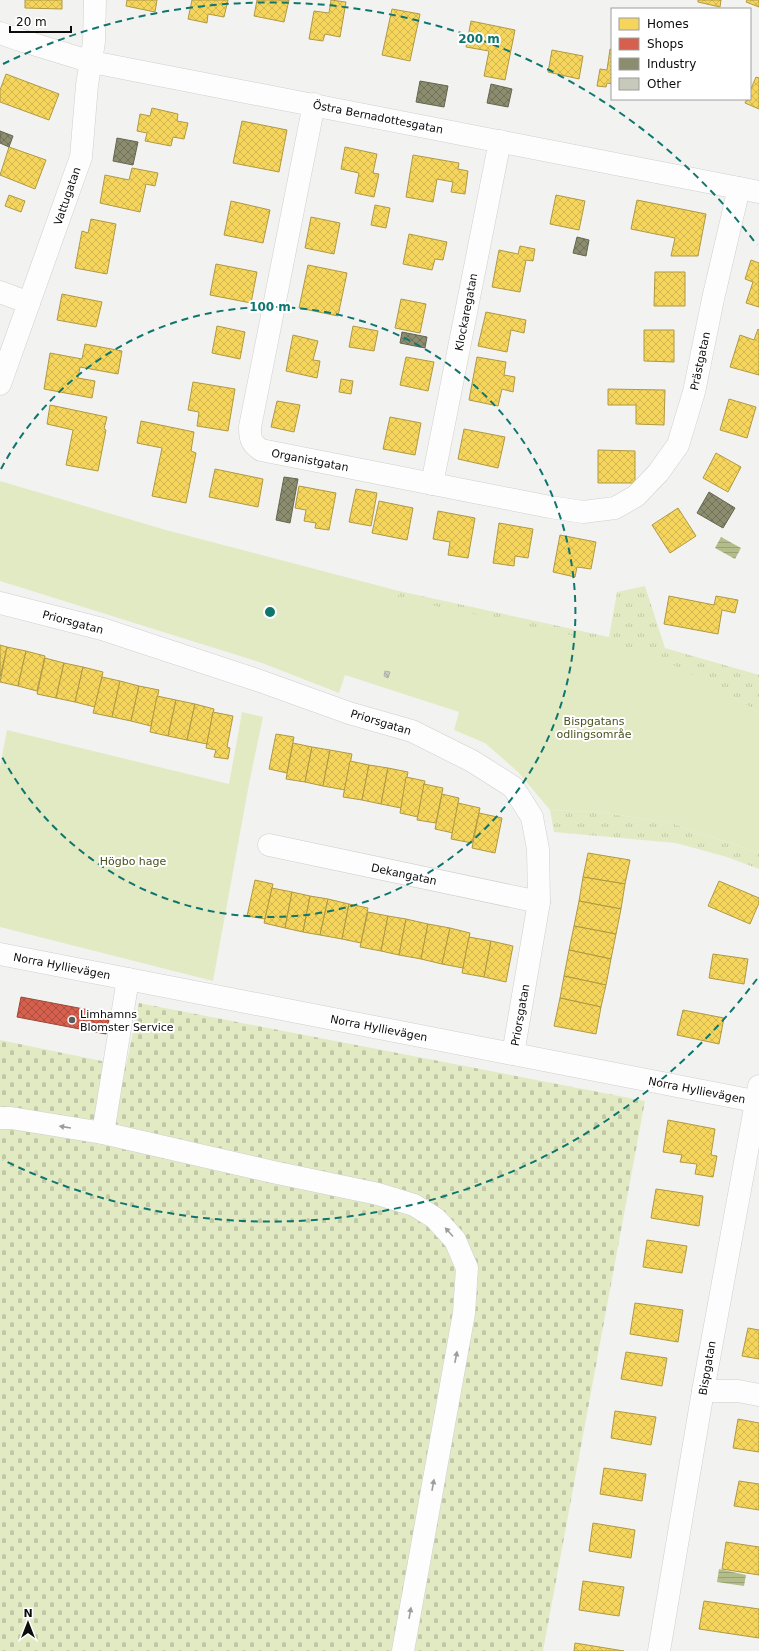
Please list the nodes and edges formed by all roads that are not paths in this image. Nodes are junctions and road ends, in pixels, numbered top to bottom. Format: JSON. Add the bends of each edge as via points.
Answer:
{"nodes":[{"id":1,"x":95,"y":0,"type":"edge"},
{"id":2,"x":0,"y":33,"type":"edge"},
{"id":3,"x":92,"y":62,"type":"junction"},
{"id":4,"x":314,"y":104,"type":"junction"},
{"id":5,"x":500,"y":141,"type":"junction"},
{"id":6,"x":749,"y":190,"type":"edge"},
{"id":7,"x":0,"y":292,"type":"edge"},
{"id":8,"x":29,"y":303,"type":"junction"},
{"id":9,"x":0,"y":384,"type":"edge"},
{"id":10,"x":432,"y":484,"type":"junction"},
{"id":11,"x":615,"y":508,"type":"joint"},
{"id":12,"x":0,"y":603,"type":"edge"},
{"id":13,"x":269,"y":845,"type":"dead end"},
{"id":14,"x":539,"y":902,"type":"junction"},
{"id":15,"x":0,"y":954,"type":"edge"},
{"id":16,"x":128,"y":979,"type":"junction"},
{"id":17,"x":513,"y":1054,"type":"junction"},
{"id":18,"x":758,"y":1097,"type":"edge"},
{"id":19,"x":0,"y":1118,"type":"edge"},
{"id":20,"x":104,"y":1133,"type":"junction"},
{"id":21,"x":703,"y":1391,"type":"junction"},
{"id":22,"x":759,"y":1395,"type":"edge"},
{"id":23,"x":403,"y":1651,"type":"edge"},
{"id":24,"x":659,"y":1651,"type":"edge"}],
"edges":[{"from":1,"to":3,"type":"street","name":"Vattugatan"},
{"from":2,"to":3,"type":"street","name":"Östra Bernadottesgatan"},
{"from":3,"to":4,"type":"street","name":"Östra Bernadottesgatan"},
{"from":3,"to":8,"type":"street","name":"Vattugatan","via":[[81,157]]},
{"from":4,"to":5,"type":"street","name":"Östra Bernadottesgatan"},
{"from":4,"to":10,"type":"street","name":"Organistgatan","via":[[250,437],[252,443],[261,450]]},
{"from":5,"to":6,"type":"street","name":"Östra Bernadottesgatan"},
{"from":5,"to":10,"type":"street","name":"Klockaregatan"},
{"from":6,"to":11,"type":"street","name":"Prästgatan","via":[[713,299],[694,392],[678,446],[658,473],[636,496]]},
{"from":7,"to":8,"type":"street"},
{"from":8,"to":9,"type":"street","name":"Vattugatan"},
{"from":10,"to":11,"type":"street","name":"Organistgatan","via":[[582,512]]},
{"from":12,"to":14,"type":"street","name":"Priorsgatan","via":[[102,629],[349,713],[412,731],[472,761],[513,787],[532,817],[538,850]]},
{"from":13,"to":14,"type":"street","name":"Dekangatan"},
{"from":14,"to":17,"type":"street","name":"Priorsgatan"},
{"from":15,"to":16,"type":"street","name":"Norra Hyllievägen"},
{"from":16,"to":17,"type":"street","name":"Norra Hyllievägen"},
{"from":16,"to":20,"type":"street"},
{"from":17,"to":18,"type":"street","name":"Norra Hyllievägen"},
{"from":18,"to":21,"type":"street","name":"Bispgatan"},
{"from":20,"to":19,"type":"street","one_way":true},
{"from":23,"to":20,"type":"street","one_way":true,"via":[[464,1313],[467,1268],[455,1240],[435,1218],[414,1205],[378,1194]]},
{"from":21,"to":22,"type":"street","via":[[738,1391]]},
{"from":21,"to":24,"type":"street","name":"Bispgatan"}]}
